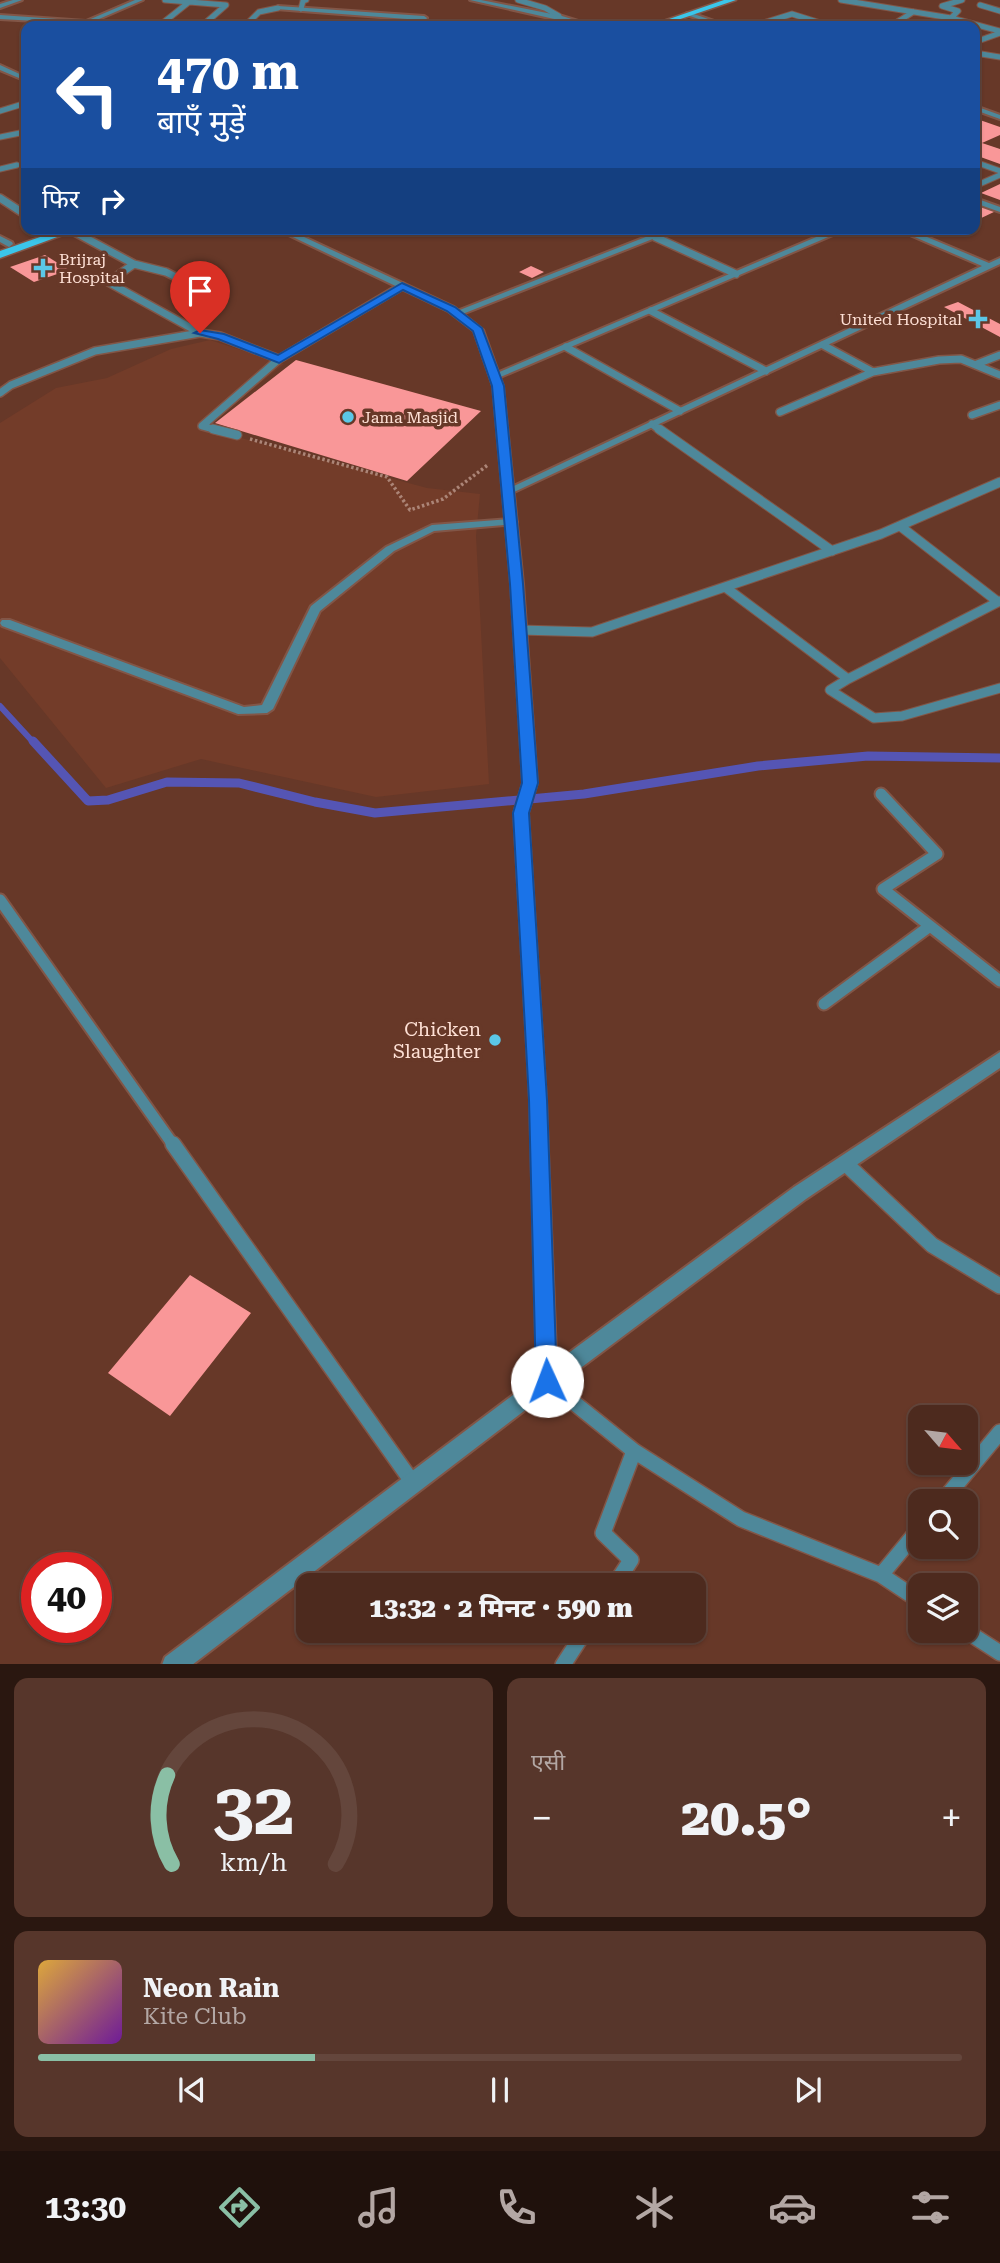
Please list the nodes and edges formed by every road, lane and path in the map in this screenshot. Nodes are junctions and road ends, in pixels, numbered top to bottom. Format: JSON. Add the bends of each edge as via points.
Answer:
{"nodes":[{"id":1,"x":139,"y":0,"type":"edge"},
{"id":2,"x":165,"y":0,"type":"edge"},
{"id":3,"x":306,"y":0,"type":"edge"},
{"id":4,"x":473,"y":0,"type":"edge"},
{"id":5,"x":518,"y":0,"type":"edge"},
{"id":6,"x":728,"y":0,"type":"edge"},
{"id":7,"x":742,"y":0,"type":"edge"},
{"id":8,"x":841,"y":0,"type":"edge"},
{"id":9,"x":962,"y":0,"type":"edge"},
{"id":10,"x":13,"y":1,"type":"edge"},
{"id":11,"x":856,"y":1,"type":"edge"},
{"id":12,"x":189,"y":2,"type":"junction"},
{"id":13,"x":214,"y":2,"type":"edge"},
{"id":14,"x":979,"y":5,"type":"dead end"},
{"id":15,"x":0,"y":6,"type":"edge"},
{"id":16,"x":278,"y":8,"type":"joint"},
{"id":17,"x":301,"y":9,"type":"junction"},
{"id":18,"x":1000,"y":11,"type":"edge"},
{"id":19,"x":912,"y":12,"type":"junction"},
{"id":20,"x":692,"y":15,"type":"junction"},
{"id":21,"x":559,"y":16,"type":"junction"},
{"id":22,"x":0,"y":17,"type":"edge"},
{"id":23,"x":15,"y":18,"type":"junction"},
{"id":24,"x":951,"y":18,"type":"junction"},
{"id":25,"x":44,"y":21,"type":"edge"},
{"id":26,"x":91,"y":21,"type":"edge"},
{"id":27,"x":165,"y":21,"type":"edge"},
{"id":28,"x":208,"y":21,"type":"edge"},
{"id":29,"x":251,"y":21,"type":"edge"},
{"id":30,"x":422,"y":21,"type":"edge"},
{"id":31,"x":575,"y":21,"type":"edge"},
{"id":32,"x":671,"y":21,"type":"edge"},
{"id":33,"x":677,"y":21,"type":"edge"},
{"id":34,"x":710,"y":21,"type":"edge"},
{"id":35,"x":770,"y":21,"type":"edge"},
{"id":36,"x":814,"y":21,"type":"edge"},
{"id":37,"x":898,"y":21,"type":"edge"},
{"id":38,"x":962,"y":21,"type":"edge"},
{"id":39,"x":980,"y":26,"type":"edge"},
{"id":40,"x":0,"y":28,"type":"edge"},
{"id":41,"x":1000,"y":32,"type":"edge"},
{"id":42,"x":980,"y":39,"type":"edge"},
{"id":43,"x":980,"y":54,"type":"edge"},
{"id":44,"x":1000,"y":57,"type":"edge"},
{"id":45,"x":0,"y":66,"type":"edge"},
{"id":46,"x":21,"y":74,"type":"edge"},
{"id":47,"x":21,"y":105,"type":"edge"},
{"id":48,"x":0,"y":111,"type":"edge"},
{"id":49,"x":980,"y":111,"type":"edge"},
{"id":50,"x":1000,"y":117,"type":"edge"},
{"id":51,"x":21,"y":133,"type":"edge"},
{"id":52,"x":0,"y":137,"type":"edge"},
{"id":53,"x":18,"y":164,"type":"dead end"},
{"id":54,"x":980,"y":164,"type":"edge"},
{"id":55,"x":0,"y":169,"type":"edge"},
{"id":56,"x":1000,"y":173,"type":"edge"},
{"id":57,"x":980,"y":183,"type":"edge"},
{"id":58,"x":0,"y":198,"type":"edge"},
{"id":59,"x":980,"y":202,"type":"edge"},
{"id":60,"x":1000,"y":210,"type":"edge"},
{"id":61,"x":21,"y":212,"type":"edge"},
{"id":62,"x":31,"y":235,"type":"edge"},
{"id":63,"x":57,"y":235,"type":"edge"},
{"id":64,"x":80,"y":235,"type":"edge"},
{"id":65,"x":293,"y":235,"type":"edge"},
{"id":66,"x":652,"y":235,"type":"edge"},
{"id":67,"x":661,"y":235,"type":"edge"},
{"id":68,"x":829,"y":235,"type":"edge"},
{"id":69,"x":917,"y":235,"type":"edge"},
{"id":70,"x":3,"y":243,"type":"edge"},
{"id":71,"x":0,"y":255,"type":"edge"},
{"id":72,"x":995,"y":263,"type":"edge"},
{"id":73,"x":134,"y":264,"type":"junction"},
{"id":74,"x":736,"y":275,"type":"junction"},
{"id":75,"x":402,"y":286,"type":"junction"},
{"id":76,"x":209,"y":295,"type":"dead end"},
{"id":77,"x":651,"y":311,"type":"junction"},
{"id":78,"x":457,"y":313,"type":"junction"},
{"id":79,"x":200,"y":333,"type":"junction"},
{"id":80,"x":823,"y":345,"type":"junction"},
{"id":81,"x":566,"y":347,"type":"junction"},
{"id":82,"x":1000,"y":355,"type":"edge"},
{"id":83,"x":279,"y":359,"type":"junction"},
{"id":84,"x":977,"y":364,"type":"junction"},
{"id":85,"x":766,"y":371,"type":"junction"},
{"id":86,"x":873,"y":372,"type":"junction"},
{"id":87,"x":495,"y":376,"type":"junction"},
{"id":88,"x":1000,"y":376,"type":"edge"},
{"id":89,"x":0,"y":393,"type":"edge"},
{"id":90,"x":1000,"y":405,"type":"edge"},
{"id":91,"x":680,"y":411,"type":"junction"},
{"id":92,"x":780,"y":412,"type":"dead end"},
{"id":93,"x":972,"y":415,"type":"dead end"},
{"id":94,"x":652,"y":424,"type":"junction"},
{"id":95,"x":237,"y":435,"type":"joint"},
{"id":96,"x":505,"y":455,"type":"junction"},
{"id":97,"x":1000,"y":482,"type":"edge"},
{"id":98,"x":508,"y":491,"type":"junction"},
{"id":99,"x":511,"y":522,"type":"junction"},
{"id":100,"x":900,"y":526,"type":"junction"},
{"id":101,"x":832,"y":551,"type":"junction"},
{"id":102,"x":725,"y":587,"type":"junction"},
{"id":103,"x":999,"y":601,"type":"edge"},
{"id":104,"x":6,"y":623,"type":"dead end"},
{"id":105,"x":520,"y":630,"type":"junction"},
{"id":106,"x":848,"y":680,"type":"junction"},
{"id":107,"x":1000,"y":688,"type":"edge"},
{"id":108,"x":881,"y":794,"type":"dead end"},
{"id":109,"x":0,"y":900,"type":"edge"},
{"id":110,"x":930,"y":926,"type":"junction"},
{"id":111,"x":1000,"y":981,"type":"edge"},
{"id":112,"x":824,"y":1004,"type":"dead end"},
{"id":113,"x":1000,"y":1059,"type":"edge"},
{"id":114,"x":845,"y":1163,"type":"junction"},
{"id":115,"x":1000,"y":1286,"type":"edge"},
{"id":116,"x":547,"y":1381,"type":"junction"},
{"id":117,"x":1000,"y":1433,"type":"edge"},
{"id":118,"x":634,"y":1451,"type":"junction"},
{"id":119,"x":413,"y":1483,"type":"junction"},
{"id":120,"x":953,"y":1489,"type":"edge"},
{"id":121,"x":908,"y":1542,"type":"edge"},
{"id":122,"x":622,"y":1573,"type":"edge"},
{"id":123,"x":881,"y":1575,"type":"junction"},
{"id":124,"x":908,"y":1593,"type":"edge"},
{"id":125,"x":978,"y":1639,"type":"edge"},
{"id":126,"x":577,"y":1643,"type":"edge"},
{"id":127,"x":1000,"y":1653,"type":"edge"},
{"id":128,"x":173,"y":1664,"type":"edge"},
{"id":129,"x":563,"y":1664,"type":"edge"}],
"edges":[{"from":1,"to":26,"type":"street"},
{"from":2,"to":12,"type":"lane"},
{"from":3,"to":17,"type":"lane"},
{"from":4,"to":21,"type":"street"},
{"from":5,"to":21,"type":"lane"},
{"from":6,"to":20,"type":"main road"},
{"from":7,"to":20,"type":"main road"},
{"from":8,"to":11,"type":"lane"},
{"from":9,"to":24,"type":"lane","via":[[942,6],[958,11]]},
{"from":10,"to":15,"type":"street"},
{"from":11,"to":19,"type":"lane"},
{"from":12,"to":13,"type":"lane"},
{"from":12,"to":27,"type":"lane"},
{"from":13,"to":28,"type":"lane","via":[[226,5]]},
{"from":14,"to":18,"type":"lane"},
{"from":16,"to":17,"type":"street"},
{"from":16,"to":29,"type":"lane","via":[[259,12]]},
{"from":17,"to":30,"type":"street","via":[[424,18]]},
{"from":19,"to":24,"type":"lane"},
{"from":19,"to":37,"type":"lane"},
{"from":20,"to":32,"type":"main road"},
{"from":20,"to":33,"type":"main road"},
{"from":20,"to":34,"type":"street"},
{"from":21,"to":31,"type":"street"},
{"from":22,"to":23,"type":"street"},
{"from":23,"to":25,"type":"street"},
{"from":23,"to":40,"type":"street"},
{"from":24,"to":38,"type":"lane"},
{"from":35,"to":36,"type":"lane","via":[[792,14]]},
{"from":39,"to":41,"type":"lane"},
{"from":41,"to":42,"type":"lane"},
{"from":43,"to":44,"type":"lane"},
{"from":45,"to":46,"type":"street"},
{"from":47,"to":48,"type":"lane"},
{"from":49,"to":50,"type":"street"},
{"from":51,"to":52,"type":"lane"},
{"from":53,"to":55,"type":"lane"},
{"from":54,"to":56,"type":"lane"},
{"from":56,"to":57,"type":"lane"},
{"from":58,"to":61,"type":"lane"},
{"from":59,"to":60,"type":"street"},
{"from":62,"to":70,"type":"main road"},
{"from":63,"to":71,"type":"main road"},
{"from":64,"to":73,"type":"lane"},
{"from":65,"to":75,"type":"street"},
{"from":66,"to":78,"type":"street"},
{"from":67,"to":74,"type":"lane"},
{"from":68,"to":74,"type":"street"},
{"from":69,"to":72,"type":"street"},
{"from":72,"to":80,"type":"street"},
{"from":73,"to":76,"type":"lane","via":[[166,272]]},
{"from":73,"to":79,"type":"lane","via":[[108,282]]},
{"from":74,"to":77,"type":"street"},
{"from":75,"to":78,"type":"street"},
{"from":75,"to":83,"type":"lane"},
{"from":77,"to":81,"type":"street"},
{"from":77,"to":85,"type":"lane"},
{"from":78,"to":87,"type":"street","via":[[478,330]]},
{"from":79,"to":83,"type":"lane"},
{"from":79,"to":89,"type":"lane","via":[[95,351]]},
{"from":80,"to":85,"type":"street"},
{"from":80,"to":86,"type":"lane"},
{"from":81,"to":87,"type":"street"},
{"from":81,"to":91,"type":"lane"},
{"from":82,"to":84,"type":"lane"},
{"from":83,"to":95,"type":"lane","via":[[202,426]]},
{"from":84,"to":86,"type":"lane","via":[[939,360]]},
{"from":84,"to":88,"type":"lane"},
{"from":85,"to":91,"type":"street"},
{"from":86,"to":92,"type":"lane"},
{"from":87,"to":96,"type":"street"},
{"from":90,"to":93,"type":"lane"},
{"from":91,"to":94,"type":"street"},
{"from":94,"to":98,"type":"street"},
{"from":94,"to":101,"type":"lane"},
{"from":95,"to":96,"type":"path","via":[[387,477],[410,510],[460,489],[464,481]]},
{"from":96,"to":98,"type":"street"},
{"from":97,"to":100,"type":"lane"},
{"from":98,"to":99,"type":"street"},
{"from":99,"to":104,"type":"street","via":[[432,528],[390,549],[316,609],[267,709],[243,711]]},
{"from":99,"to":105,"type":"street"},
{"from":100,"to":101,"type":"lane"},
{"from":100,"to":103,"type":"lane"},
{"from":101,"to":102,"type":"lane"},
{"from":102,"to":105,"type":"lane","via":[[592,632]]},
{"from":102,"to":106,"type":"lane"},
{"from":103,"to":106,"type":"lane"},
{"from":105,"to":116,"type":"street","via":[[530,783],[521,813],[538,1100]]},
{"from":106,"to":107,"type":"lane","via":[[830,690],[874,718],[902,716]]},
{"from":108,"to":110,"type":"lane","via":[[937,854],[883,889]]},
{"from":109,"to":119,"type":"lane"},
{"from":110,"to":111,"type":"lane"},
{"from":110,"to":112,"type":"lane"},
{"from":113,"to":114,"type":"street"},
{"from":114,"to":115,"type":"lane","via":[[932,1245]]},
{"from":114,"to":116,"type":"street"},
{"from":116,"to":118,"type":"lane"},
{"from":116,"to":119,"type":"street"},
{"from":117,"to":120,"type":"lane"},
{"from":118,"to":122,"type":"lane","via":[[603,1533],[631,1560]]},
{"from":118,"to":123,"type":"lane","via":[[741,1519]]},
{"from":119,"to":128,"type":"street"},
{"from":121,"to":123,"type":"lane"},
{"from":123,"to":124,"type":"lane"},
{"from":125,"to":127,"type":"lane"},
{"from":126,"to":129,"type":"lane"}]}
